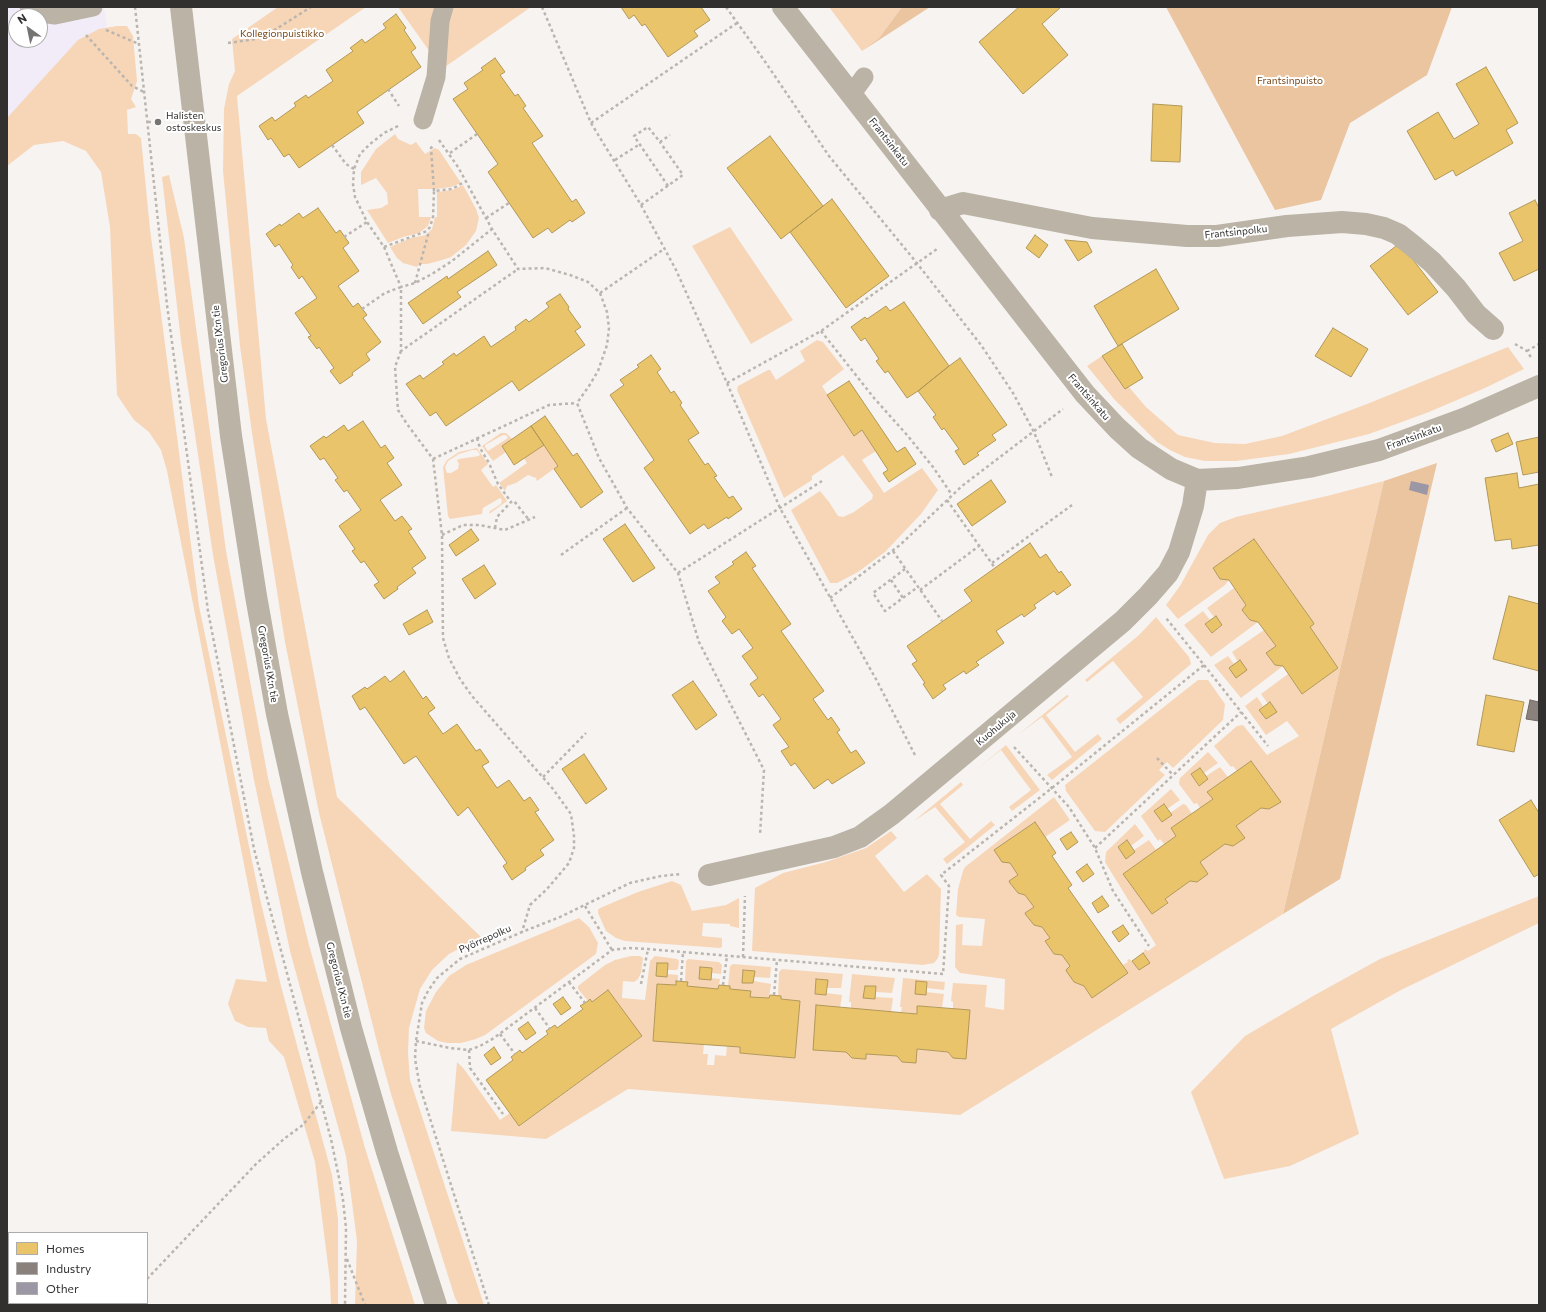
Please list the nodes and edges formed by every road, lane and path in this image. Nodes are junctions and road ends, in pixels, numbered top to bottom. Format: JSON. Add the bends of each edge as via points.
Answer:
{"nodes":[{"id":1,"x":30,"y":7,"type":"edge"},
{"id":2,"x":93,"y":7,"type":"edge"},
{"id":3,"x":135,"y":7,"type":"edge"},
{"id":4,"x":181,"y":7,"type":"edge"},
{"id":5,"x":311,"y":7,"type":"edge"},
{"id":6,"x":444,"y":7,"type":"edge"},
{"id":7,"x":542,"y":7,"type":"edge"},
{"id":8,"x":726,"y":7,"type":"edge"},
{"id":9,"x":783,"y":7,"type":"edge"},
{"id":10,"x":62,"y":13,"type":"junction"},
{"id":11,"x":738,"y":23,"type":"junction"},
{"id":12,"x":228,"y":43,"type":"dead end"},
{"id":13,"x":864,"y":77,"type":"dead end"},
{"id":14,"x":144,"y":92,"type":"junction"},
{"id":15,"x":851,"y":94,"type":"junction"},
{"id":16,"x":424,"y":120,"type":"junction"},
{"id":17,"x":148,"y":122,"type":"junction"},
{"id":18,"x":158,"y":122,"type":"dead end"},
{"id":19,"x":591,"y":123,"type":"junction"},
{"id":20,"x":477,"y":134,"type":"dead end"},
{"id":21,"x":670,"y":136,"type":"dead end"},
{"id":22,"x":439,"y":140,"type":"junction"},
{"id":23,"x":660,"y":142,"type":"junction"},
{"id":24,"x":640,"y":144,"type":"junction"},
{"id":25,"x":332,"y":145,"type":"dead end"},
{"id":26,"x":449,"y":153,"type":"junction"},
{"id":27,"x":615,"y":160,"type":"junction"},
{"id":28,"x":354,"y":169,"type":"junction"},
{"id":29,"x":466,"y":181,"type":"junction"},
{"id":30,"x":668,"y":186,"type":"junction"},
{"id":31,"x":434,"y":191,"type":"junction"},
{"id":32,"x":509,"y":203,"type":"dead end"},
{"id":33,"x":641,"y":205,"type":"junction"},
{"id":34,"x":940,"y":210,"type":"junction"},
{"id":35,"x":486,"y":218,"type":"junction"},
{"id":36,"x":368,"y":222,"type":"junction"},
{"id":37,"x":492,"y":229,"type":"junction"},
{"id":38,"x":427,"y":231,"type":"junction"},
{"id":39,"x":344,"y":237,"type":"dead end"},
{"id":40,"x":943,"y":245,"type":"dead end"},
{"id":41,"x":384,"y":247,"type":"junction"},
{"id":42,"x":664,"y":249,"type":"junction"},
{"id":43,"x":916,"y":262,"type":"junction"},
{"id":44,"x":518,"y":269,"type":"junction"},
{"id":45,"x":415,"y":283,"type":"junction"},
{"id":46,"x":401,"y":287,"type":"junction"},
{"id":47,"x":600,"y":294,"type":"junction"},
{"id":48,"x":362,"y":309,"type":"dead end"},
{"id":49,"x":1493,"y":329,"type":"dead end"},
{"id":50,"x":821,"y":331,"type":"junction"},
{"id":51,"x":1539,"y":344,"type":"edge"},
{"id":52,"x":401,"y":351,"type":"junction"},
{"id":53,"x":1527,"y":351,"type":"dead end"},
{"id":54,"x":727,"y":383,"type":"junction"},
{"id":55,"x":1539,"y":386,"type":"edge"},
{"id":56,"x":1085,"y":394,"type":"junction"},
{"id":57,"x":577,"y":403,"type":"junction"},
{"id":58,"x":1034,"y":432,"type":"junction"},
{"id":59,"x":477,"y":438,"type":"junction"},
{"id":60,"x":433,"y":459,"type":"junction"},
{"id":61,"x":1052,"y":477,"type":"dead end"},
{"id":62,"x":1196,"y":480,"type":"junction"},
{"id":63,"x":822,"y":481,"type":"dead end"},
{"id":64,"x":952,"y":495,"type":"junction"},
{"id":65,"x":947,"y":500,"type":"junction"},
{"id":66,"x":511,"y":502,"type":"junction"},
{"id":67,"x":1072,"y":505,"type":"dead end"},
{"id":68,"x":627,"y":508,"type":"junction"},
{"id":69,"x":780,"y":508,"type":"junction"},
{"id":70,"x":535,"y":517,"type":"dead end"},
{"id":71,"x":529,"y":520,"type":"junction"},
{"id":72,"x":495,"y":528,"type":"junction"},
{"id":73,"x":442,"y":535,"type":"junction"},
{"id":74,"x":979,"y":546,"type":"junction"},
{"id":75,"x":893,"y":551,"type":"junction"},
{"id":76,"x":561,"y":555,"type":"dead end"},
{"id":77,"x":992,"y":563,"type":"junction"},
{"id":78,"x":995,"y":568,"type":"dead end"},
{"id":79,"x":905,"y":569,"type":"junction"},
{"id":80,"x":678,"y":573,"type":"junction"},
{"id":81,"x":891,"y":580,"type":"junction"},
{"id":82,"x":919,"y":589,"type":"junction"},
{"id":83,"x":1148,"y":596,"type":"junction"},
{"id":84,"x":830,"y":598,"type":"junction"},
{"id":85,"x":903,"y":598,"type":"junction"},
{"id":86,"x":942,"y":621,"type":"dead end"},
{"id":87,"x":1204,"y":665,"type":"junction"},
{"id":88,"x":1240,"y":712,"type":"junction"},
{"id":89,"x":996,"y":728,"type":"junction"},
{"id":90,"x":586,"y":733,"type":"dead end"},
{"id":91,"x":1268,"y":746,"type":"dead end"},
{"id":92,"x":1157,"y":758,"type":"dead end"},
{"id":93,"x":1173,"y":775,"type":"junction"},
{"id":94,"x":543,"y":777,"type":"junction"},
{"id":95,"x":934,"y":779,"type":"junction"},
{"id":96,"x":1052,"y":788,"type":"junction"},
{"id":97,"x":1095,"y":848,"type":"junction"},
{"id":98,"x":753,"y":864,"type":"junction"},
{"id":99,"x":709,"y":875,"type":"joint"},
{"id":100,"x":585,"y":906,"type":"junction"},
{"id":101,"x":522,"y":932,"type":"junction"},
{"id":102,"x":1149,"y":946,"type":"dead end"},
{"id":103,"x":648,"y":949,"type":"junction"},
{"id":104,"x":612,"y":950,"type":"junction"},
{"id":105,"x":683,"y":952,"type":"junction"},
{"id":106,"x":727,"y":956,"type":"junction"},
{"id":107,"x":743,"y":957,"type":"junction"},
{"id":108,"x":777,"y":960,"type":"junction"},
{"id":109,"x":681,"y":981,"type":"dead end"},
{"id":110,"x":569,"y":982,"type":"junction"},
{"id":111,"x":641,"y":984,"type":"dead end"},
{"id":112,"x":723,"y":985,"type":"dead end"},
{"id":113,"x":774,"y":996,"type":"dead end"},
{"id":114,"x":585,"y":1003,"type":"dead end"},
{"id":115,"x":534,"y":1008,"type":"junction"},
{"id":116,"x":550,"y":1029,"type":"dead end"},
{"id":117,"x":500,"y":1034,"type":"junction"},
{"id":118,"x":416,"y":1041,"type":"junction"},
{"id":119,"x":469,"y":1050,"type":"junction"},
{"id":120,"x":515,"y":1054,"type":"dead end"},
{"id":121,"x":321,"y":1102,"type":"junction"},
{"id":122,"x":503,"y":1114,"type":"dead end"},
{"id":123,"x":346,"y":1256,"type":"junction"},
{"id":124,"x":148,"y":1278,"type":"edge"},
{"id":125,"x":345,"y":1305,"type":"edge"},
{"id":126,"x":365,"y":1305,"type":"edge"},
{"id":127,"x":436,"y":1305,"type":"edge"},
{"id":128,"x":489,"y":1305,"type":"edge"}],
"edges":[{"from":1,"to":10,"type":"lane","via":[[34,12],[55,15]]},
{"from":2,"to":10,"type":"lane"},
{"from":3,"to":14,"type":"path"},
{"from":4,"to":127,"type":"street","name":"Gregorius IX:n tie","via":[[231,436],[277,714],[312,872],[351,1028],[389,1160]]},
{"from":5,"to":12,"type":"path","via":[[256,39]]},
{"from":6,"to":16,"type":"lane","via":[[440,21],[436,77]]},
{"from":7,"to":19,"type":"path"},
{"from":8,"to":11,"type":"path"},
{"from":9,"to":15,"type":"street","name":"Frantsinkatu"},
{"from":10,"to":14,"type":"path","via":[[90,38],[132,86]]},
{"from":11,"to":19,"type":"path"},
{"from":11,"to":43,"type":"path","via":[[829,156]]},
{"from":13,"to":15,"type":"lane"},
{"from":14,"to":17,"type":"path"},
{"from":15,"to":34,"type":"street","name":"Frantsinkatu"},
{"from":16,"to":22,"type":"path"},
{"from":16,"to":28,"type":"path","via":[[398,126],[384,133],[360,154]]},
{"from":17,"to":18,"type":"path"},
{"from":17,"to":121,"type":"path","via":[[167,305],[208,611],[254,849]]},
{"from":19,"to":27,"type":"path"},
{"from":20,"to":26,"type":"path"},
{"from":21,"to":23,"type":"path"},
{"from":22,"to":26,"type":"path"},
{"from":22,"to":31,"type":"path","via":[[431,148]]},
{"from":23,"to":24,"type":"path","via":[[648,127],[634,136]]},
{"from":23,"to":30,"type":"path","via":[[683,175]]},
{"from":24,"to":27,"type":"path"},
{"from":24,"to":30,"type":"path"},
{"from":25,"to":28,"type":"path","via":[[346,164]]},
{"from":26,"to":29,"type":"path"},
{"from":27,"to":33,"type":"path"},
{"from":28,"to":36,"type":"path","via":[[355,197]]},
{"from":29,"to":31,"type":"path","via":[[452,188]]},
{"from":29,"to":35,"type":"path"},
{"from":30,"to":33,"type":"path"},
{"from":31,"to":38,"type":"path","via":[[433,217]]},
{"from":32,"to":35,"type":"path"},
{"from":33,"to":42,"type":"path"},
{"from":34,"to":49,"type":"street","name":"Frantsinpolku","via":[[963,203],[1092,228],[1187,236],[1217,236],[1288,226],[1342,222],[1366,224],[1398,234],[1412,245],[1432,262],[1476,314]]},
{"from":34,"to":56,"type":"street","name":"Frantsinkatu"},
{"from":35,"to":37,"type":"path"},
{"from":36,"to":39,"type":"path"},
{"from":36,"to":41,"type":"path"},
{"from":37,"to":44,"type":"path"},
{"from":37,"to":45,"type":"path","via":[[452,261]]},
{"from":38,"to":41,"type":"path"},
{"from":38,"to":45,"type":"path"},
{"from":40,"to":43,"type":"path"},
{"from":41,"to":46,"type":"path"},
{"from":42,"to":47,"type":"path"},
{"from":42,"to":54,"type":"path"},
{"from":43,"to":50,"type":"path"},
{"from":43,"to":58,"type":"path","via":[[981,345],[1013,393]]},
{"from":44,"to":47,"type":"path","via":[[545,268],[570,275],[588,282]]},
{"from":44,"to":52,"type":"path"},
{"from":45,"to":46,"type":"path"},
{"from":46,"to":48,"type":"path","via":[[385,293]]},
{"from":46,"to":52,"type":"path"},
{"from":47,"to":57,"type":"path","via":[[607,312],[607,345],[598,371]]},
{"from":50,"to":54,"type":"path"},
{"from":50,"to":64,"type":"path","via":[[874,398],[907,434]]},
{"from":51,"to":53,"type":"path"},
{"from":52,"to":60,"type":"path","via":[[395,367],[398,410]]},
{"from":54,"to":69,"type":"path"},
{"from":55,"to":62,"type":"street","name":"Frantsinkatu","via":[[1466,418],[1379,450],[1301,469],[1238,478]]},
{"from":56,"to":58,"type":"path"},
{"from":56,"to":62,"type":"street","name":"Frantsinkatu","via":[[1139,448],[1171,469]]},
{"from":57,"to":59,"type":"path","via":[[549,405]]},
{"from":57,"to":68,"type":"path","via":[[599,458]]},
{"from":58,"to":61,"type":"path"},
{"from":58,"to":64,"type":"path"},
{"from":59,"to":60,"type":"path"},
{"from":59,"to":66,"type":"path","via":[[498,484]]},
{"from":60,"to":73,"type":"path"},
{"from":62,"to":83,"type":"street","name":"Kuohukuja","via":[[1193,506],[1179,552],[1168,573]]},
{"from":63,"to":69,"type":"path"},
{"from":64,"to":65,"type":"path"},
{"from":65,"to":74,"type":"path"},
{"from":65,"to":75,"type":"path"},
{"from":66,"to":71,"type":"path","via":[[514,500]]},
{"from":66,"to":72,"type":"path","via":[[497,517]]},
{"from":67,"to":77,"type":"path"},
{"from":68,"to":76,"type":"path"},
{"from":68,"to":80,"type":"path"},
{"from":69,"to":80,"type":"path"},
{"from":69,"to":84,"type":"path"},
{"from":70,"to":71,"type":"path"},
{"from":71,"to":72,"type":"path","via":[[505,530]]},
{"from":72,"to":73,"type":"path","via":[[463,525]]},
{"from":73,"to":94,"type":"path","via":[[443,638],[449,658],[472,696]]},
{"from":74,"to":77,"type":"path"},
{"from":74,"to":82,"type":"path"},
{"from":75,"to":79,"type":"path"},
{"from":75,"to":84,"type":"path"},
{"from":77,"to":78,"type":"path"},
{"from":79,"to":81,"type":"path"},
{"from":79,"to":82,"type":"path"},
{"from":80,"to":98,"type":"path","via":[[699,642],[764,770]]},
{"from":81,"to":85,"type":"path"},
{"from":81,"to":85,"type":"path","via":[[873,594],[884,611]]},
{"from":82,"to":85,"type":"path"},
{"from":82,"to":86,"type":"path"},
{"from":83,"to":87,"type":"path"},
{"from":83,"to":89,"type":"street","name":"Kuohukuja","via":[[1123,621]]},
{"from":84,"to":95,"type":"path","via":[[918,760]]},
{"from":87,"to":88,"type":"path"},
{"from":87,"to":96,"type":"path"},
{"from":88,"to":91,"type":"path"},
{"from":88,"to":93,"type":"path"},
{"from":89,"to":95,"type":"street","name":"Kuohukuja"},
{"from":89,"to":96,"type":"path"},
{"from":90,"to":94,"type":"path"},
{"from":92,"to":93,"type":"path"},
{"from":93,"to":97,"type":"path"},
{"from":94,"to":101,"type":"path","via":[[570,814],[574,848],[569,863],[530,905]]},
{"from":95,"to":98,"type":"street","name":"Kuohukuja","via":[[860,837],[808,854]]},
{"from":96,"to":97,"type":"path","via":[[1069,807]]},
{"from":96,"to":108,"type":"path","via":[[941,875],[950,886],[943,974]]},
{"from":97,"to":102,"type":"path","via":[[1113,891]]},
{"from":98,"to":99,"type":"street","name":"Kuohukuja"},
{"from":98,"to":107,"type":"path"},
{"from":99,"to":100,"type":"path","name":"Pyörrepolku","via":[[679,874],[630,883]]},
{"from":100,"to":101,"type":"path","name":"Pyörrepolku"},
{"from":100,"to":104,"type":"path"},
{"from":101,"to":118,"type":"path","name":"Pyörrepolku","via":[[460,959],[437,978],[422,1003]]},
{"from":103,"to":104,"type":"path"},
{"from":103,"to":105,"type":"path"},
{"from":103,"to":111,"type":"path"},
{"from":104,"to":110,"type":"path"},
{"from":105,"to":106,"type":"path"},
{"from":105,"to":109,"type":"path"},
{"from":106,"to":107,"type":"path"},
{"from":106,"to":112,"type":"path"},
{"from":107,"to":108,"type":"path"},
{"from":108,"to":113,"type":"path"},
{"from":110,"to":114,"type":"path"},
{"from":110,"to":115,"type":"path"},
{"from":115,"to":116,"type":"path"},
{"from":115,"to":117,"type":"path"},
{"from":117,"to":119,"type":"path"},
{"from":117,"to":120,"type":"path"},
{"from":118,"to":119,"type":"path"},
{"from":118,"to":128,"type":"path","name":"Pyörrepolku","via":[[415,1059],[420,1087]]},
{"from":119,"to":122,"type":"path","via":[[470,1068]]},
{"from":121,"to":123,"type":"path","via":[[343,1200]]},
{"from":121,"to":124,"type":"path","via":[[303,1125],[256,1164]]},
{"from":123,"to":125,"type":"path"},
{"from":123,"to":126,"type":"path"}]}
